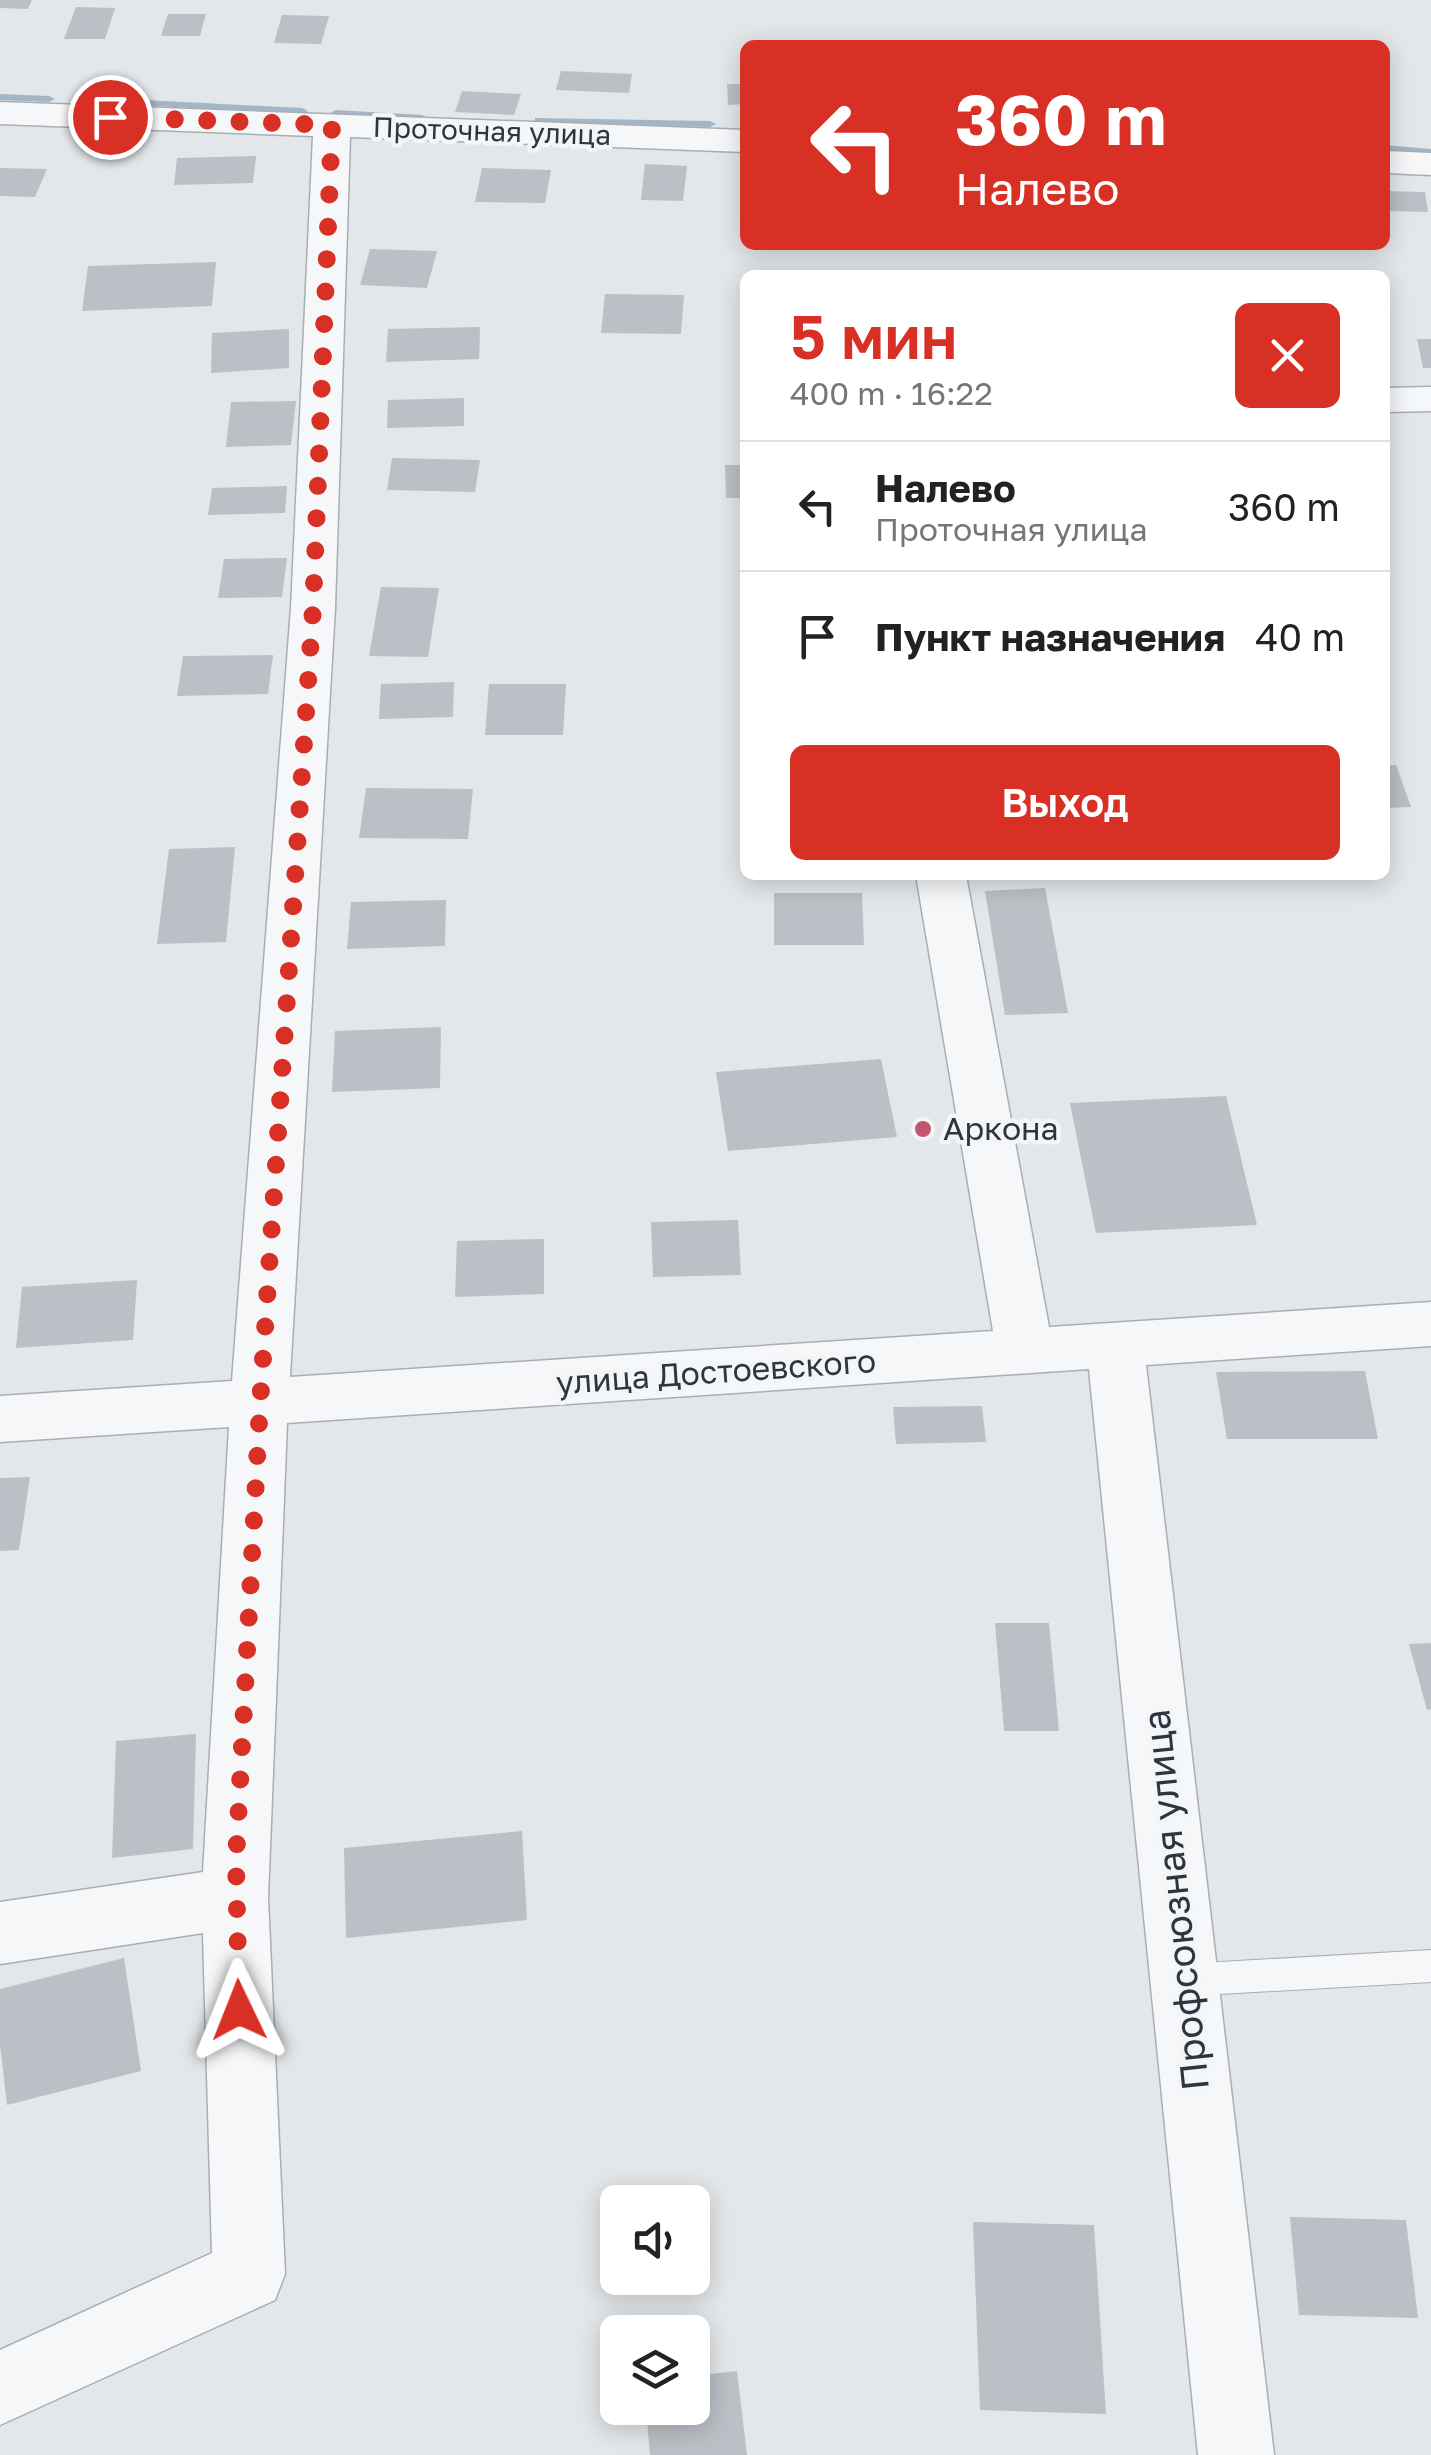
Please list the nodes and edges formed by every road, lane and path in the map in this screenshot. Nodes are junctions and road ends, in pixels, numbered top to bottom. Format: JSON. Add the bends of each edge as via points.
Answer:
{"nodes":[{"id":1,"x":0,"y":113,"type":"edge"},
{"id":2,"x":332,"y":125,"type":"junction"},
{"id":3,"x":740,"y":141,"type":"edge"},
{"id":4,"x":1390,"y":162,"type":"edge"},
{"id":5,"x":1431,"y":164,"type":"edge"},
{"id":6,"x":1431,"y":399,"type":"edge"},
{"id":7,"x":1390,"y":400,"type":"edge"},
{"id":8,"x":942,"y":880,"type":"edge"},
{"id":9,"x":1431,"y":1324,"type":"edge"},
{"id":10,"x":1115,"y":1344,"type":"junction"},
{"id":11,"x":1025,"y":1351,"type":"junction"},
{"id":12,"x":260,"y":1404,"type":"junction"},
{"id":13,"x":0,"y":1419,"type":"edge"},
{"id":14,"x":235,"y":1898,"type":"junction"},
{"id":15,"x":0,"y":1933,"type":"edge"},
{"id":16,"x":1431,"y":1966,"type":"edge"},
{"id":17,"x":1184,"y":1980,"type":"junction"},
{"id":18,"x":0,"y":2388,"type":"edge"},
{"id":19,"x":1236,"y":2455,"type":"edge"}],
"edges":[{"from":1,"to":2,"type":"street","name":"Проточная улица"},
{"from":2,"to":3,"type":"street","name":"Проточная улица"},
{"from":2,"to":12,"type":"street","via":[[313,608]]},
{"from":4,"to":5,"type":"street"},
{"from":6,"to":7,"type":"street"},
{"from":8,"to":11,"type":"street"},
{"from":9,"to":10,"type":"street","name":"улица Достоевского"},
{"from":10,"to":11,"type":"street","name":"улица Достоевского"},
{"from":10,"to":17,"type":"street","name":"Профсоюзная улица"},
{"from":11,"to":12,"type":"street","name":"улица Достоевского"},
{"from":12,"to":13,"type":"street","name":"улица Достоевского"},
{"from":12,"to":14,"type":"street"},
{"from":14,"to":15,"type":"street"},
{"from":14,"to":18,"type":"street","via":[[249,2274]]},
{"from":16,"to":17,"type":"lane"},
{"from":17,"to":19,"type":"street","name":"Профсоюзная улица"}]}
